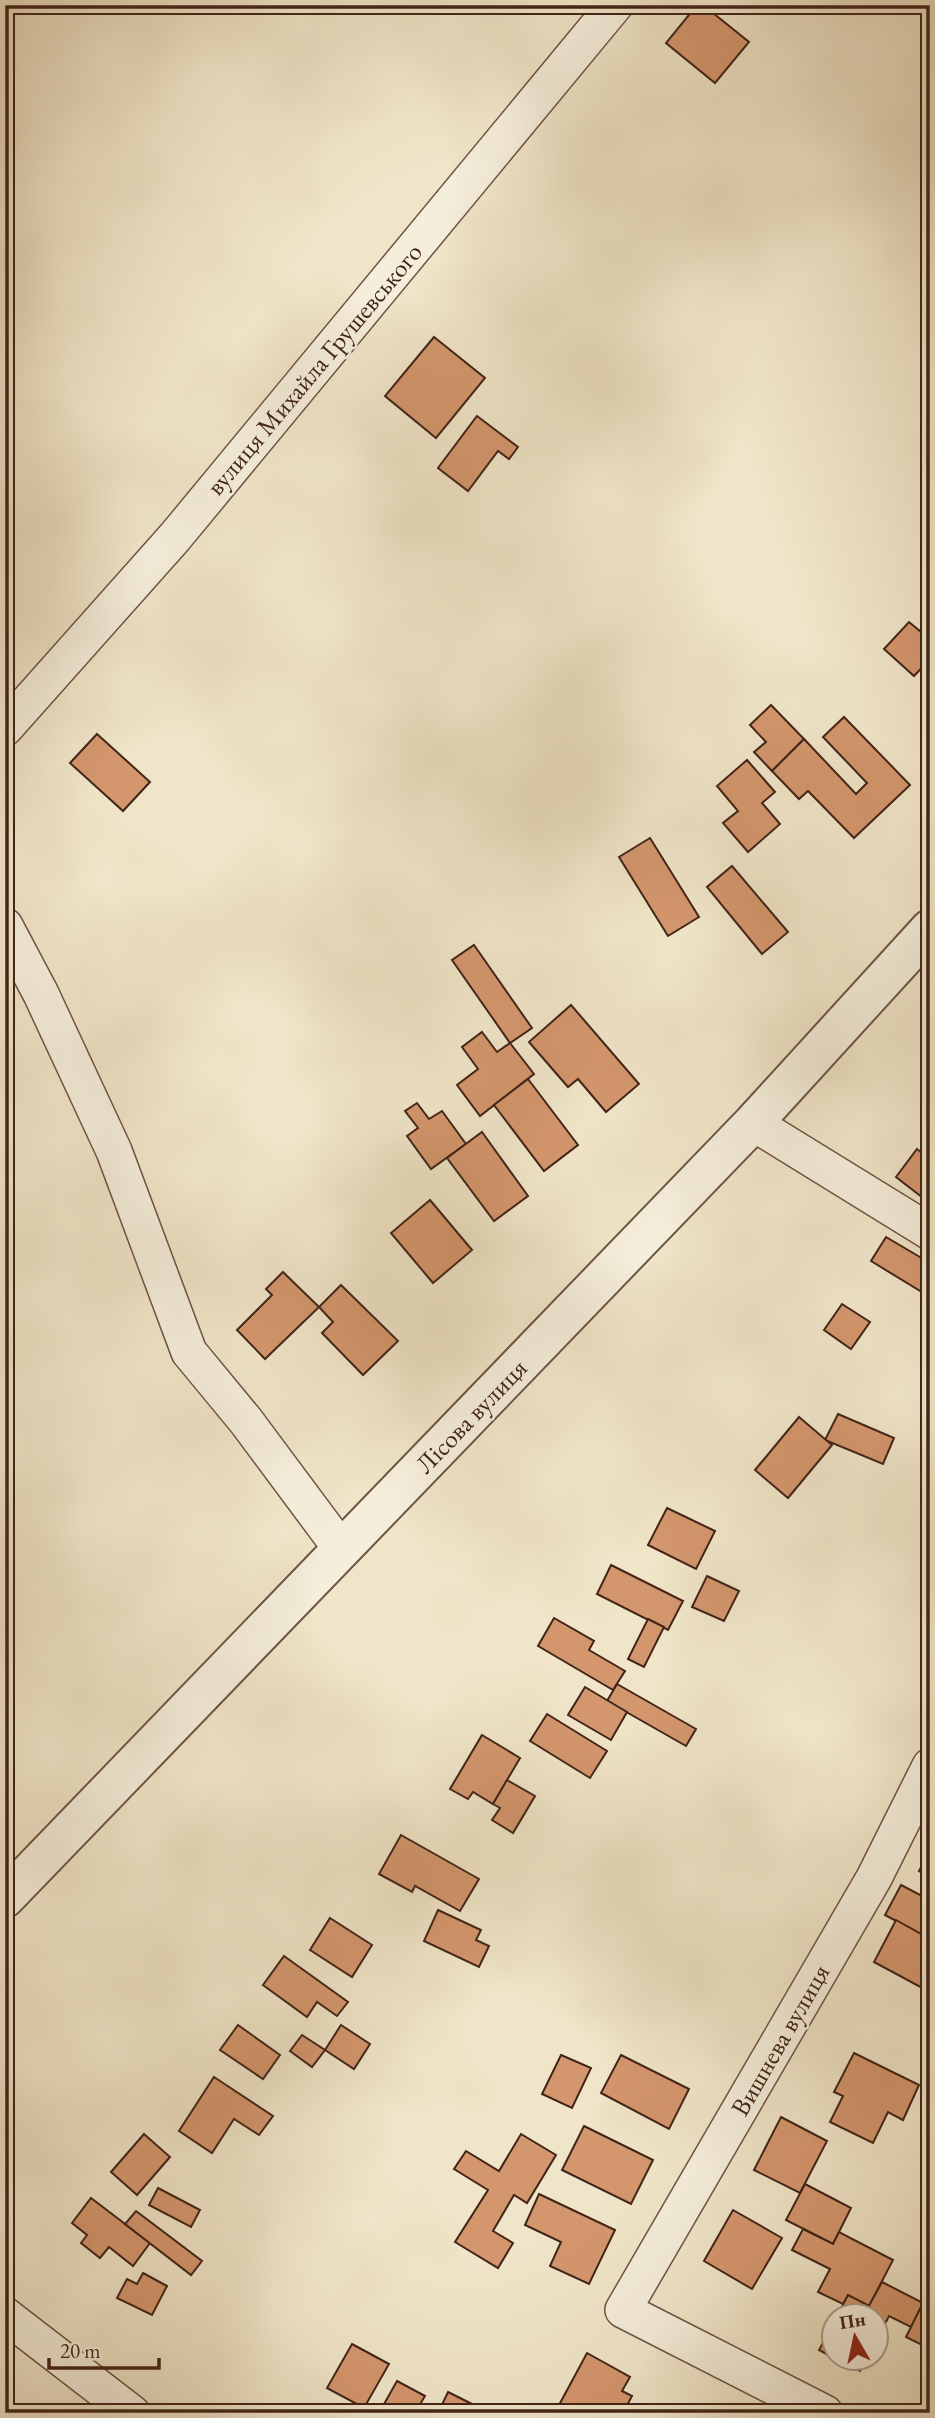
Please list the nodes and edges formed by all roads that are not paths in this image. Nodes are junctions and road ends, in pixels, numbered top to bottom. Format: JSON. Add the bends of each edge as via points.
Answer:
{"nodes":[{"id":1,"x":615,"y":5,"type":"edge"},
{"id":2,"x":5,"y":728,"type":"edge"},
{"id":3,"x":5,"y":926,"type":"edge"},
{"id":4,"x":930,"y":929,"type":"edge"},
{"id":5,"x":753,"y":1123,"type":"junction"},
{"id":6,"x":930,"y":1232,"type":"edge"},
{"id":7,"x":342,"y":1550,"type":"junction"},
{"id":8,"x":930,"y":1766,"type":"edge"},
{"id":9,"x":5,"y":1898,"type":"edge"},
{"id":10,"x":5,"y":2315,"type":"edge"},
{"id":11,"x":132,"y":2413,"type":"edge"},
{"id":12,"x":825,"y":2413,"type":"edge"}],
"edges":[{"from":1,"to":2,"type":"street","name":"вулиця Михайла Грушевського","via":[[175,537]]},
{"from":3,"to":7,"type":"street","via":[[114,1151],[189,1352]]},
{"from":4,"to":5,"type":"street","name":"Лісова вулиця"},
{"from":5,"to":6,"type":"street"},
{"from":5,"to":7,"type":"street","name":"Лісова вулиця"},
{"from":7,"to":9,"type":"street","name":"Лісова вулиця"},
{"from":8,"to":12,"type":"street","name":"Вишнева вулиця","via":[[874,1878],[623,2310]]},
{"from":10,"to":11,"type":"street"}]}
